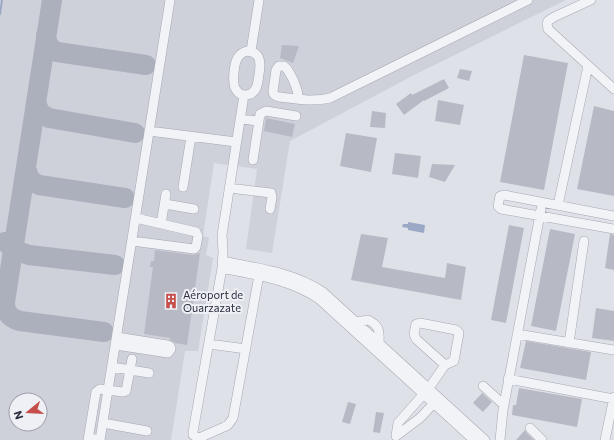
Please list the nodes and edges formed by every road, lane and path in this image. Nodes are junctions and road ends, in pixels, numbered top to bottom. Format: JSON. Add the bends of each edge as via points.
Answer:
{"nodes":[{"id":1,"x":170,"y":0,"type":"edge"},
{"id":2,"x":259,"y":0,"type":"edge"},
{"id":3,"x":528,"y":0,"type":"edge"},
{"id":4,"x":591,"y":0,"type":"edge"},
{"id":5,"x":251,"y":51,"type":"junction"},
{"id":6,"x":588,"y":66,"type":"junction"},
{"id":7,"x":614,"y":89,"type":"edge"},
{"id":8,"x":244,"y":95,"type":"junction"},
{"id":9,"x":298,"y":99,"type":"dead end"},
{"id":10,"x":296,"y":116,"type":"dead end"},
{"id":11,"x":240,"y":119,"type":"junction"},
{"id":12,"x":258,"y":121,"type":"junction"},
{"id":13,"x":149,"y":132,"type":"junction"},
{"id":14,"x":191,"y":137,"type":"junction"},
{"id":15,"x":236,"y":142,"type":"junction"},
{"id":16,"x":253,"y":160,"type":"dead end"},
{"id":17,"x":183,"y":187,"type":"dead end"},
{"id":18,"x":229,"y":188,"type":"junction"},
{"id":19,"x":166,"y":194,"type":"dead end"},
{"id":20,"x":542,"y":203,"type":"junction"},
{"id":21,"x":165,"y":204,"type":"junction"},
{"id":22,"x":558,"y":205,"type":"junction"},
{"id":23,"x":194,"y":209,"type":"dead end"},
{"id":24,"x":270,"y":209,"type":"dead end"},
{"id":25,"x":540,"y":215,"type":"junction"},
{"id":26,"x":614,"y":216,"type":"edge"},
{"id":27,"x":136,"y":218,"type":"junction"},
{"id":28,"x":161,"y":224,"type":"junction"},
{"id":29,"x":614,"y":229,"type":"edge"},
{"id":30,"x":132,"y":241,"type":"junction"},
{"id":31,"x":584,"y":241,"type":"dead end"},
{"id":32,"x":222,"y":264,"type":"junction"},
{"id":33,"x":258,"y":275,"type":"junction"},
{"id":34,"x":517,"y":334,"type":"junction"},
{"id":35,"x":116,"y":341,"type":"junction"},
{"id":36,"x":569,"y":343,"type":"junction"},
{"id":37,"x":135,"y":344,"type":"dead end"},
{"id":38,"x":209,"y":344,"type":"junction"},
{"id":39,"x":246,"y":350,"type":"junction"},
{"id":40,"x":614,"y":350,"type":"edge"},
{"id":41,"x":132,"y":359,"type":"dead end"},
{"id":42,"x":445,"y":365,"type":"junction"},
{"id":43,"x":112,"y":367,"type":"junction"},
{"id":44,"x":131,"y":370,"type":"junction"},
{"id":45,"x":149,"y":373,"type":"dead end"},
{"id":46,"x":508,"y":380,"type":"junction"},
{"id":47,"x":482,"y":386,"type":"dead end"},
{"id":48,"x":109,"y":390,"type":"junction"},
{"id":49,"x":426,"y":391,"type":"junction"},
{"id":50,"x":614,"y":398,"type":"edge"},
{"id":51,"x":436,"y":400,"type":"junction"},
{"id":52,"x":504,"y":405,"type":"junction"},
{"id":53,"x":103,"y":423,"type":"junction"},
{"id":54,"x":530,"y":428,"type":"dead end"},
{"id":55,"x":147,"y":431,"type":"dead end"},
{"id":56,"x":396,"y":438,"type":"edge"},
{"id":57,"x":88,"y":439,"type":"edge"},
{"id":58,"x":474,"y":440,"type":"edge"},
{"id":59,"x":485,"y":440,"type":"edge"},
{"id":60,"x":500,"y":440,"type":"edge"},
{"id":61,"x":542,"y":440,"type":"edge"},
{"id":62,"x":605,"y":440,"type":"edge"}],
"edges":[{"from":1,"to":13,"type":"street"},
{"from":2,"to":5,"type":"street"},
{"from":3,"to":9,"type":"street","via":[[336,96],[317,100]]},
{"from":4,"to":6,"type":"street","via":[[554,17],[547,24],[548,29]]},
{"from":5,"to":8,"type":"street","via":[[258,56],[261,63],[254,91]]},
{"from":5,"to":8,"type":"street","via":[[243,52],[236,63],[234,87]]},
{"from":6,"to":7,"type":"street"},
{"from":6,"to":22,"type":"street"},
{"from":8,"to":11,"type":"street"},
{"from":10,"to":12,"type":"street","via":[[264,111]]},
{"from":11,"to":12,"type":"street"},
{"from":11,"to":15,"type":"street"},
{"from":12,"to":16,"type":"street"},
{"from":13,"to":14,"type":"street"},
{"from":13,"to":27,"type":"street"},
{"from":14,"to":15,"type":"street"},
{"from":14,"to":17,"type":"street"},
{"from":15,"to":18,"type":"street"},
{"from":18,"to":24,"type":"street","via":[[271,193]]},
{"from":18,"to":32,"type":"street","via":[[222,235]]},
{"from":19,"to":21,"type":"street"},
{"from":20,"to":22,"type":"street"},
{"from":20,"to":25,"type":"street"},
{"from":20,"to":25,"type":"street","via":[[504,195],[500,196],[498,206],[501,209]]},
{"from":21,"to":23,"type":"street"},
{"from":21,"to":28,"type":"street"},
{"from":22,"to":26,"type":"street"},
{"from":25,"to":29,"type":"street"},
{"from":25,"to":34,"type":"street"},
{"from":27,"to":28,"type":"street"},
{"from":27,"to":30,"type":"street"},
{"from":28,"to":30,"type":"street","via":[[196,232],[196,247],[192,249]]},
{"from":30,"to":35,"type":"street"},
{"from":31,"to":36,"type":"street"},
{"from":32,"to":33,"type":"street"},
{"from":32,"to":38,"type":"street"},
{"from":32,"to":49,"type":"street","via":[[282,273],[306,281],[331,298],[379,342]]},
{"from":33,"to":39,"type":"street"},
{"from":33,"to":49,"type":"street","via":[[296,286],[319,299]]},
{"from":34,"to":36,"type":"street"},
{"from":34,"to":46,"type":"street"},
{"from":35,"to":37,"type":"street"},
{"from":35,"to":43,"type":"street"},
{"from":36,"to":40,"type":"street"},
{"from":38,"to":39,"type":"street"},
{"from":38,"to":39,"type":"street","via":[[193,432],[196,438],[228,425],[233,418]]},
{"from":41,"to":44,"type":"street"},
{"from":42,"to":42,"type":"street","via":[[454,361],[459,333],[420,322],[416,324],[416,339]]},
{"from":42,"to":49,"type":"street"},
{"from":43,"to":44,"type":"street"},
{"from":43,"to":48,"type":"street"},
{"from":44,"to":45,"type":"street"},
{"from":44,"to":48,"type":"street","via":[[126,391]]},
{"from":46,"to":50,"type":"street"},
{"from":46,"to":52,"type":"street"},
{"from":47,"to":52,"type":"street"},
{"from":48,"to":53,"type":"street"},
{"from":48,"to":57,"type":"street","via":[[100,389],[96,392]]},
{"from":49,"to":51,"type":"street"},
{"from":49,"to":56,"type":"street","via":[[398,423]]},
{"from":50,"to":62,"type":"street"},
{"from":51,"to":56,"type":"street","via":[[420,418]]},
{"from":51,"to":58,"type":"street"},
{"from":51,"to":59,"type":"street"},
{"from":52,"to":60,"type":"street"},
{"from":53,"to":55,"type":"street"},
{"from":53,"to":57,"type":"street","via":[[100,440]]},
{"from":54,"to":61,"type":"street"}]}
